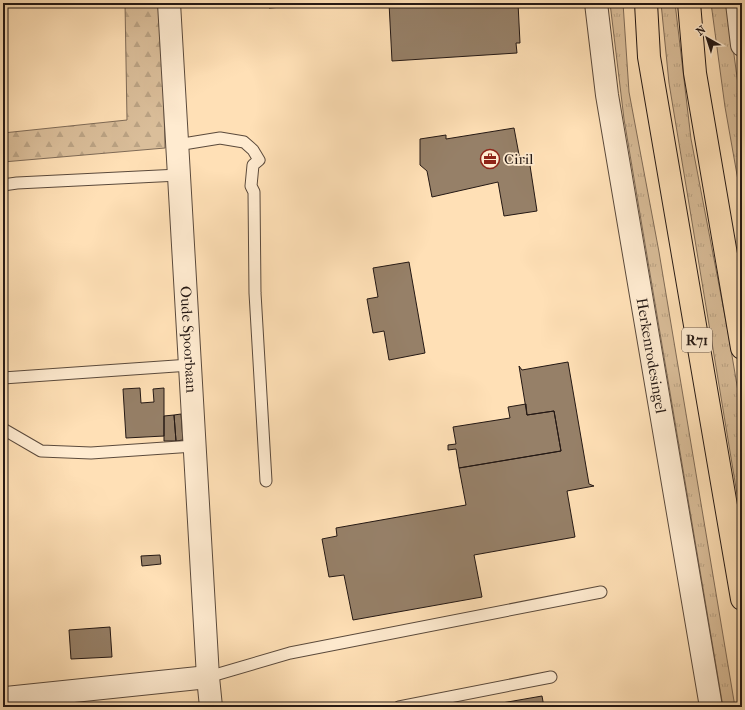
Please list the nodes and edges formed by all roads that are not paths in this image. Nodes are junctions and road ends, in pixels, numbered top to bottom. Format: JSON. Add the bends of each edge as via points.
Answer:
{"nodes":[{"id":1,"x":169,"y":3,"type":"edge"},
{"id":2,"x":596,"y":3,"type":"edge"},
{"id":3,"x":646,"y":3,"type":"edge"},
{"id":4,"x":689,"y":3,"type":"edge"},
{"id":5,"x":737,"y":3,"type":"edge"},
{"id":6,"x":742,"y":46,"type":"edge"},
{"id":7,"x":177,"y":145,"type":"junction"},
{"id":8,"x":179,"y":175,"type":"junction"},
{"id":9,"x":3,"y":185,"type":"edge"},
{"id":10,"x":742,"y":348,"type":"edge"},
{"id":11,"x":190,"y":365,"type":"junction"},
{"id":12,"x":3,"y":378,"type":"edge"},
{"id":13,"x":3,"y":429,"type":"edge"},
{"id":14,"x":194,"y":446,"type":"junction"},
{"id":15,"x":266,"y":481,"type":"dead end"},
{"id":16,"x":601,"y":592,"type":"dead end"},
{"id":17,"x":742,"y":599,"type":"edge"},
{"id":18,"x":208,"y":677,"type":"junction"},
{"id":19,"x":551,"y":677,"type":"dead end"},
{"id":20,"x":3,"y":697,"type":"edge"},
{"id":21,"x":211,"y":707,"type":"edge"},
{"id":22,"x":399,"y":707,"type":"edge"},
{"id":23,"x":711,"y":707,"type":"edge"}],
"edges":[{"from":1,"to":7,"type":"street","name":"Oude Spoorbaan"},
{"from":2,"to":23,"type":"street","name":"Herkenrodesingel","via":[[607,95]]},
{"from":3,"to":17,"type":"highway","number":"R71","via":[[649,57]]},
{"from":4,"to":10,"type":"highway","via":[[695,73]]},
{"from":5,"to":6,"type":"street"},
{"from":7,"to":8,"type":"street","name":"Oude Spoorbaan"},
{"from":7,"to":15,"type":"lane","via":[[220,138],[244,142],[259,160],[253,165],[251,186],[254,192],[256,293]]},
{"from":8,"to":9,"type":"lane"},
{"from":8,"to":11,"type":"street","name":"Oude Spoorbaan"},
{"from":11,"to":12,"type":"lane"},
{"from":11,"to":14,"type":"street","name":"Oude Spoorbaan"},
{"from":13,"to":14,"type":"lane","via":[[41,451],[91,453]]},
{"from":14,"to":18,"type":"street","name":"Oude Spoorbaan"},
{"from":16,"to":18,"type":"lane","via":[[290,653]]},
{"from":18,"to":20,"type":"street"},
{"from":18,"to":21,"type":"street","name":"Oude Spoorbaan"},
{"from":19,"to":22,"type":"lane"}]}
